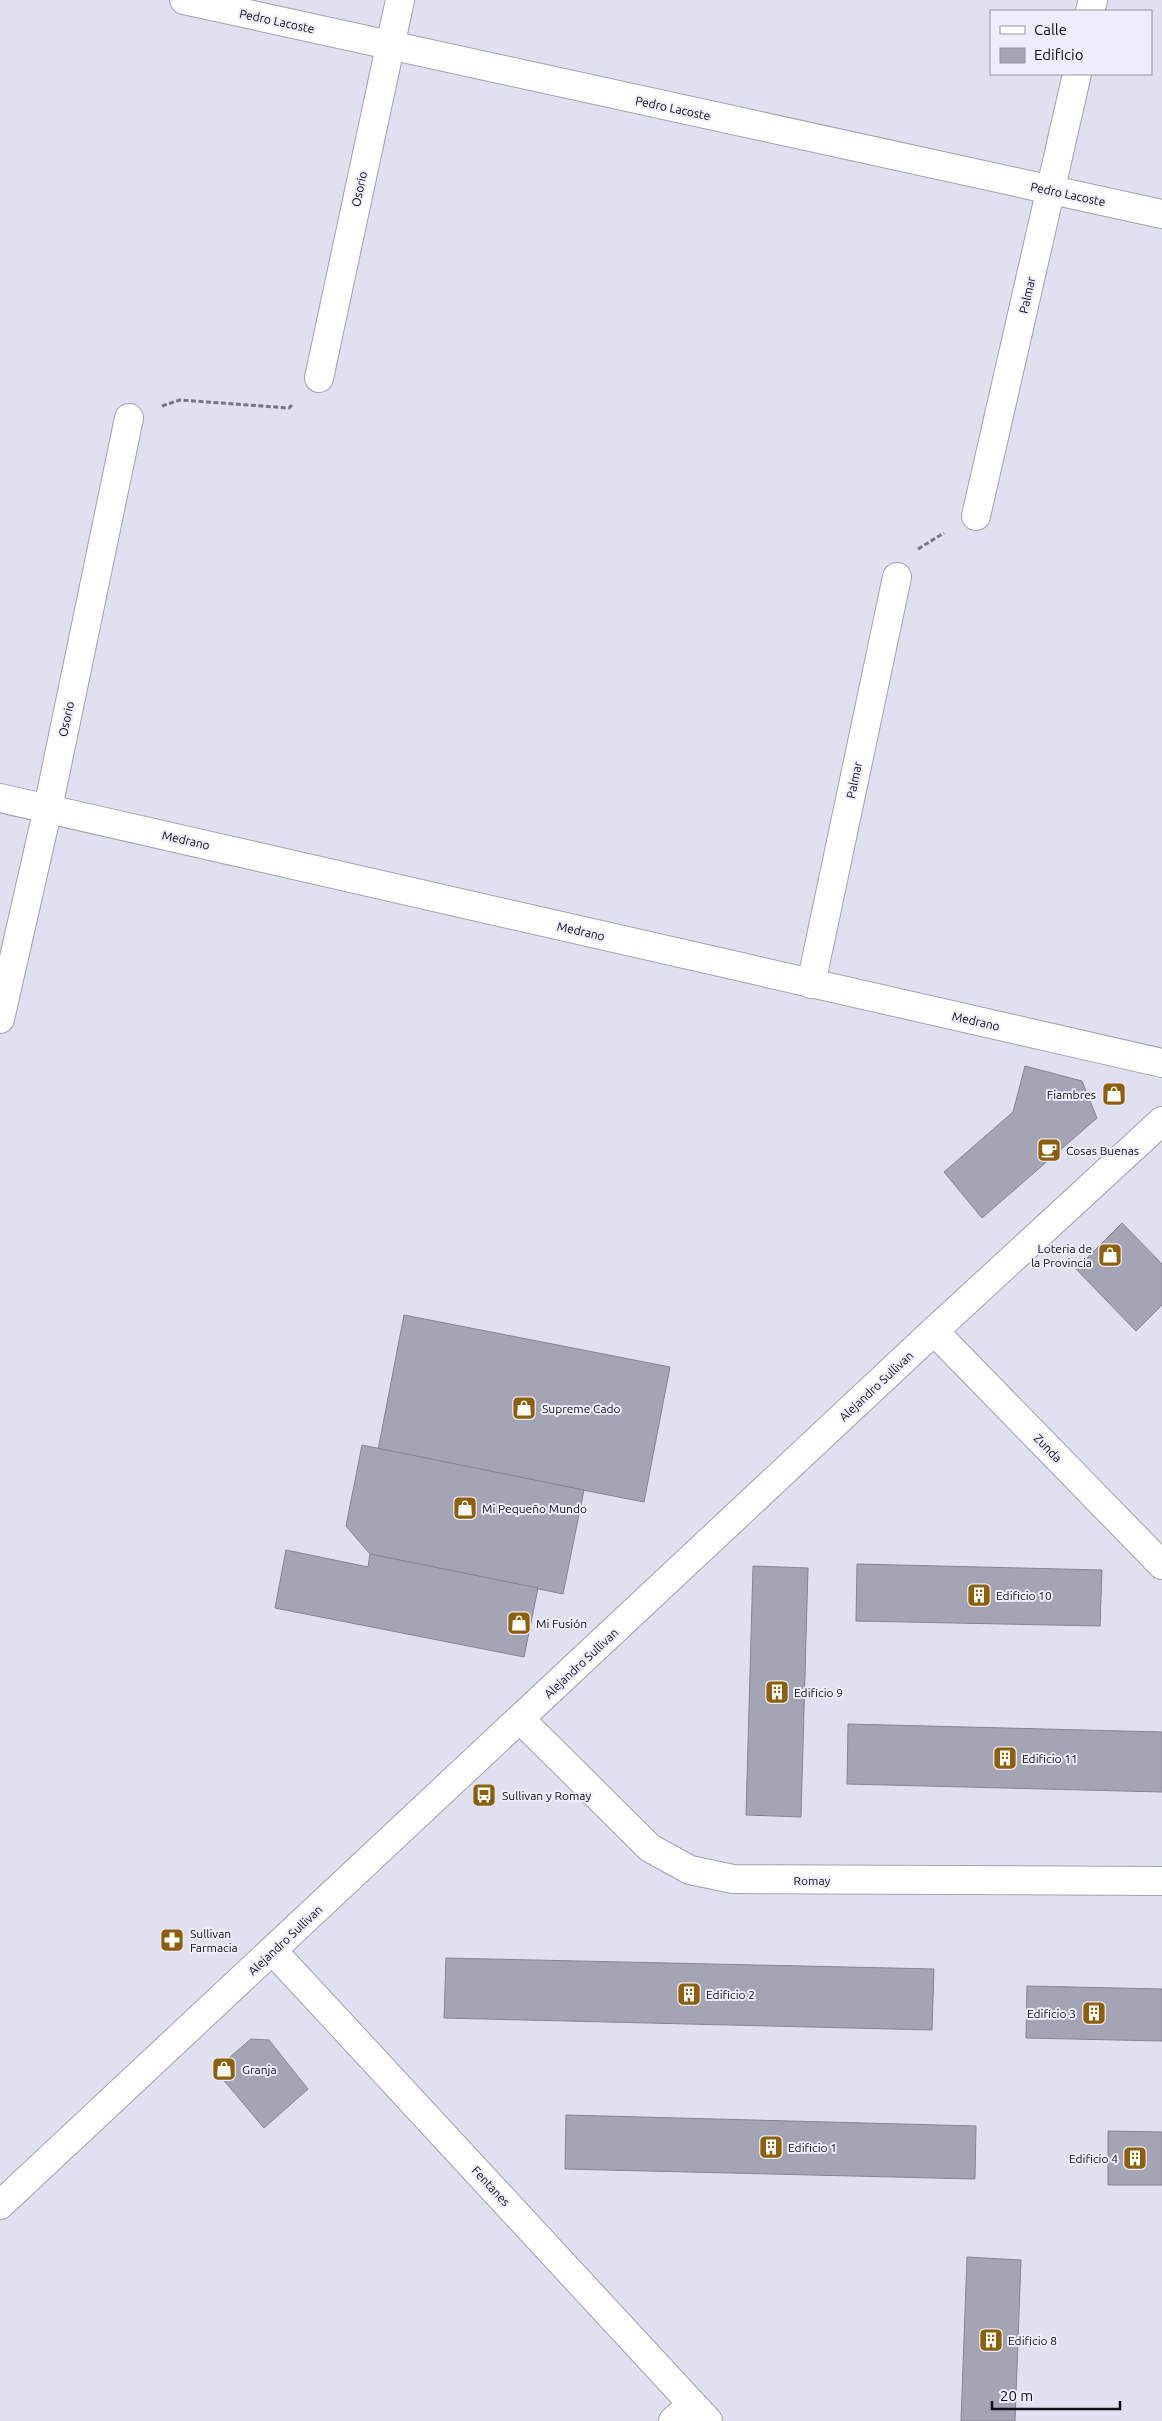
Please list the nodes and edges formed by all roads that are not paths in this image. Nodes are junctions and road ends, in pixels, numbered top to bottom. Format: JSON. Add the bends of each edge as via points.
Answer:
{"nodes":[{"id":1,"x":184,"y":0,"type":"edge"},
{"id":2,"x":400,"y":0,"type":"edge"},
{"id":3,"x":390,"y":46,"type":"junction"},
{"id":4,"x":1077,"y":75,"type":"edge"},
{"id":5,"x":1051,"y":191,"type":"junction"},
{"id":6,"x":1162,"y":214,"type":"edge"},
{"id":7,"x":319,"y":378,"type":"road end"},
{"id":8,"x":129,"y":418,"type":"road end"},
{"id":9,"x":976,"y":516,"type":"road end"},
{"id":10,"x":897,"y":577,"type":"road end"},
{"id":11,"x":0,"y":798,"type":"edge"},
{"id":12,"x":48,"y":808,"type":"junction"},
{"id":13,"x":811,"y":984,"type":"junction"},
{"id":14,"x":0,"y":1019,"type":"edge"},
{"id":15,"x":1162,"y":1063,"type":"edge"},
{"id":16,"x":1162,"y":1122,"type":"edge"},
{"id":17,"x":934,"y":1331,"type":"junction"},
{"id":18,"x":1162,"y":1565,"type":"edge"},
{"id":19,"x":521,"y":1720,"type":"junction"},
{"id":20,"x":1162,"y":1881,"type":"edge"},
{"id":21,"x":273,"y":1951,"type":"junction"},
{"id":22,"x":0,"y":2205,"type":"edge"},
{"id":23,"x":691,"y":2415,"type":"edge"}],
"edges":[{"from":1,"to":3,"type":"street","name":"Pedro Lacoste"},
{"from":2,"to":3,"type":"street","name":"Osorio"},
{"from":3,"to":5,"type":"street","name":"Pedro Lacoste"},
{"from":3,"to":7,"type":"street","name":"Osorio"},
{"from":4,"to":5,"type":"street","name":"Palmar"},
{"from":5,"to":6,"type":"street","name":"Pedro Lacoste"},
{"from":5,"to":9,"type":"street","name":"Palmar"},
{"from":8,"to":12,"type":"street","name":"Osorio"},
{"from":10,"to":13,"type":"street","name":"Palmar"},
{"from":11,"to":12,"type":"street","name":"Medrano"},
{"from":12,"to":13,"type":"street","name":"Medrano"},
{"from":12,"to":14,"type":"street","name":"Osorio"},
{"from":13,"to":15,"type":"street","name":"Medrano"},
{"from":16,"to":17,"type":"street","name":"Alejandro Sullivan"},
{"from":17,"to":18,"type":"street","name":"Zunda"},
{"from":17,"to":19,"type":"street","name":"Alejandro Sullivan"},
{"from":19,"to":20,"type":"street","name":"Romay","via":[[650,1848],[690,1870],[733,1879]]},
{"from":19,"to":21,"type":"street","name":"Alejandro Sullivan"},
{"from":21,"to":22,"type":"street","name":"Alejandro Sullivan"},
{"from":21,"to":23,"type":"street","name":"Fentanes"}]}
